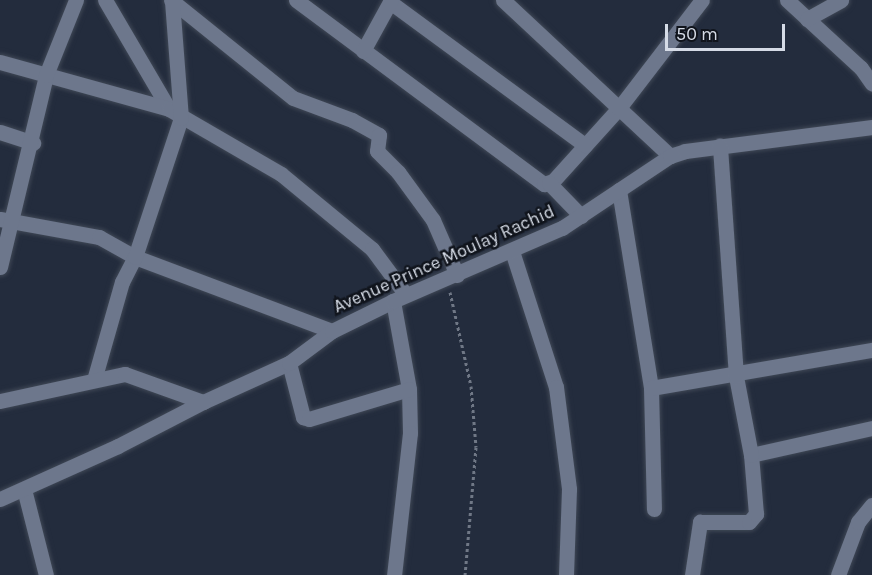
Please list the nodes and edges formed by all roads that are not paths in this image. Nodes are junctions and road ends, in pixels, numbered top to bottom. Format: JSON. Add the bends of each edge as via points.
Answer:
{"nodes":[{"id":1,"x":76,"y":0,"type":"edge"},
{"id":2,"x":105,"y":0,"type":"edge"},
{"id":3,"x":171,"y":0,"type":"edge"},
{"id":4,"x":296,"y":0,"type":"edge"},
{"id":5,"x":502,"y":0,"type":"edge"},
{"id":6,"x":702,"y":0,"type":"edge"},
{"id":7,"x":787,"y":0,"type":"edge"},
{"id":8,"x":841,"y":0,"type":"edge"},
{"id":9,"x":391,"y":1,"type":"edge"},
{"id":10,"x":807,"y":19,"type":"junction"},
{"id":11,"x":363,"y":51,"type":"junction"},
{"id":12,"x":0,"y":62,"type":"edge"},
{"id":13,"x":866,"y":65,"type":"edge"},
{"id":14,"x":46,"y":75,"type":"junction"},
{"id":15,"x":872,"y":84,"type":"edge"},
{"id":16,"x":619,"y":108,"type":"junction"},
{"id":17,"x":169,"y":109,"type":"junction"},
{"id":18,"x":182,"y":118,"type":"junction"},
{"id":19,"x":872,"y":127,"type":"edge"},
{"id":20,"x":0,"y":132,"type":"edge"},
{"id":21,"x":33,"y":143,"type":"junction"},
{"id":22,"x":585,"y":145,"type":"junction"},
{"id":23,"x":720,"y":146,"type":"junction"},
{"id":24,"x":670,"y":156,"type":"junction"},
{"id":25,"x":546,"y":182,"type":"junction"},
{"id":26,"x":619,"y":190,"type":"junction"},
{"id":27,"x":581,"y":216,"type":"junction"},
{"id":28,"x":5,"y":220,"type":"edge"},
{"id":29,"x":512,"y":251,"type":"junction"},
{"id":30,"x":135,"y":257,"type":"junction"},
{"id":31,"x":0,"y":267,"type":"edge"},
{"id":32,"x":452,"y":278,"type":"junction"},
{"id":33,"x":400,"y":298,"type":"junction"},
{"id":34,"x":332,"y":331,"type":"junction"},
{"id":35,"x":872,"y":350,"type":"edge"},
{"id":36,"x":289,"y":363,"type":"junction"},
{"id":37,"x":736,"y":376,"type":"junction"},
{"id":38,"x":94,"y":380,"type":"junction"},
{"id":39,"x":651,"y":388,"type":"junction"},
{"id":40,"x":409,"y":389,"type":"junction"},
{"id":41,"x":0,"y":401,"type":"edge"},
{"id":42,"x":203,"y":402,"type":"junction"},
{"id":43,"x":872,"y":428,"type":"edge"},
{"id":44,"x":751,"y":455,"type":"junction"},
{"id":45,"x":24,"y":489,"type":"junction"},
{"id":46,"x":0,"y":500,"type":"edge"},
{"id":47,"x":654,"y":509,"type":"dead end"},
{"id":48,"x":870,"y":510,"type":"edge"},
{"id":49,"x":46,"y":575,"type":"edge"},
{"id":50,"x":394,"y":575,"type":"edge"},
{"id":51,"x":567,"y":575,"type":"edge"},
{"id":52,"x":692,"y":575,"type":"edge"},
{"id":53,"x":838,"y":575,"type":"edge"}],
"edges":[{"from":1,"to":14,"type":"street"},
{"from":2,"to":17,"type":"street"},
{"from":3,"to":18,"type":"street"},
{"from":3,"to":32,"type":"street","via":[[293,98],[352,120],[379,135],[377,151],[398,172],[433,220]]},
{"from":4,"to":11,"type":"street"},
{"from":5,"to":16,"type":"street"},
{"from":6,"to":16,"type":"street"},
{"from":7,"to":10,"type":"street"},
{"from":8,"to":10,"type":"street"},
{"from":9,"to":11,"type":"street"},
{"from":9,"to":22,"type":"street"},
{"from":10,"to":13,"type":"street"},
{"from":11,"to":25,"type":"street"},
{"from":12,"to":14,"type":"street"},
{"from":13,"to":15,"type":"street"},
{"from":14,"to":17,"type":"street"},
{"from":14,"to":21,"type":"street"},
{"from":16,"to":22,"type":"street"},
{"from":16,"to":24,"type":"street"},
{"from":17,"to":18,"type":"street"},
{"from":18,"to":30,"type":"street"},
{"from":18,"to":33,"type":"street","via":[[282,174],[372,249]]},
{"from":19,"to":23,"type":"street","name":"Avenue Prince Moulay Rachid"},
{"from":20,"to":21,"type":"street"},
{"from":21,"to":28,"type":"street"},
{"from":22,"to":25,"type":"street"},
{"from":23,"to":24,"type":"street","name":"Avenue Prince Moulay Rachid"},
{"from":23,"to":37,"type":"street"},
{"from":24,"to":26,"type":"street","name":"Avenue Prince Moulay Rachid"},
{"from":25,"to":27,"type":"street"},
{"from":26,"to":27,"type":"street","name":"Avenue Prince Moulay Rachid"},
{"from":26,"to":39,"type":"street"},
{"from":27,"to":29,"type":"street","name":"Avenue Prince Moulay Rachid"},
{"from":28,"to":30,"type":"street","via":[[99,237]]},
{"from":28,"to":31,"type":"street"},
{"from":29,"to":32,"type":"street","name":"Avenue Prince Moulay Rachid"},
{"from":29,"to":51,"type":"street","via":[[556,387],[569,489]]},
{"from":30,"to":34,"type":"street"},
{"from":30,"to":38,"type":"street","via":[[122,282]]},
{"from":32,"to":33,"type":"street","name":"Avenue Prince Moulay Rachid"},
{"from":33,"to":34,"type":"street","name":"Avenue Prince Moulay Rachid"},
{"from":33,"to":40,"type":"street"},
{"from":34,"to":36,"type":"street","name":"Avenue Prince Moulay Rachid"},
{"from":35,"to":37,"type":"street"},
{"from":36,"to":40,"type":"street","via":[[303,417],[309,419]]},
{"from":36,"to":42,"type":"street","name":"Avenue Prince Moulay Rachid"},
{"from":37,"to":39,"type":"street"},
{"from":37,"to":44,"type":"street"},
{"from":38,"to":41,"type":"street"},
{"from":38,"to":42,"type":"street","via":[[125,374]]},
{"from":39,"to":47,"type":"street"},
{"from":40,"to":50,"type":"street","via":[[410,433]]},
{"from":42,"to":45,"type":"street","name":"Avenue Prince Moulay Rachid"},
{"from":43,"to":44,"type":"street"},
{"from":44,"to":52,"type":"street","via":[[756,514],[753,520],[700,522]]},
{"from":45,"to":46,"type":"street","name":"Avenue Prince Moulay Rachid"},
{"from":45,"to":49,"type":"street"},
{"from":48,"to":53,"type":"street","via":[[850,539]]}]}
